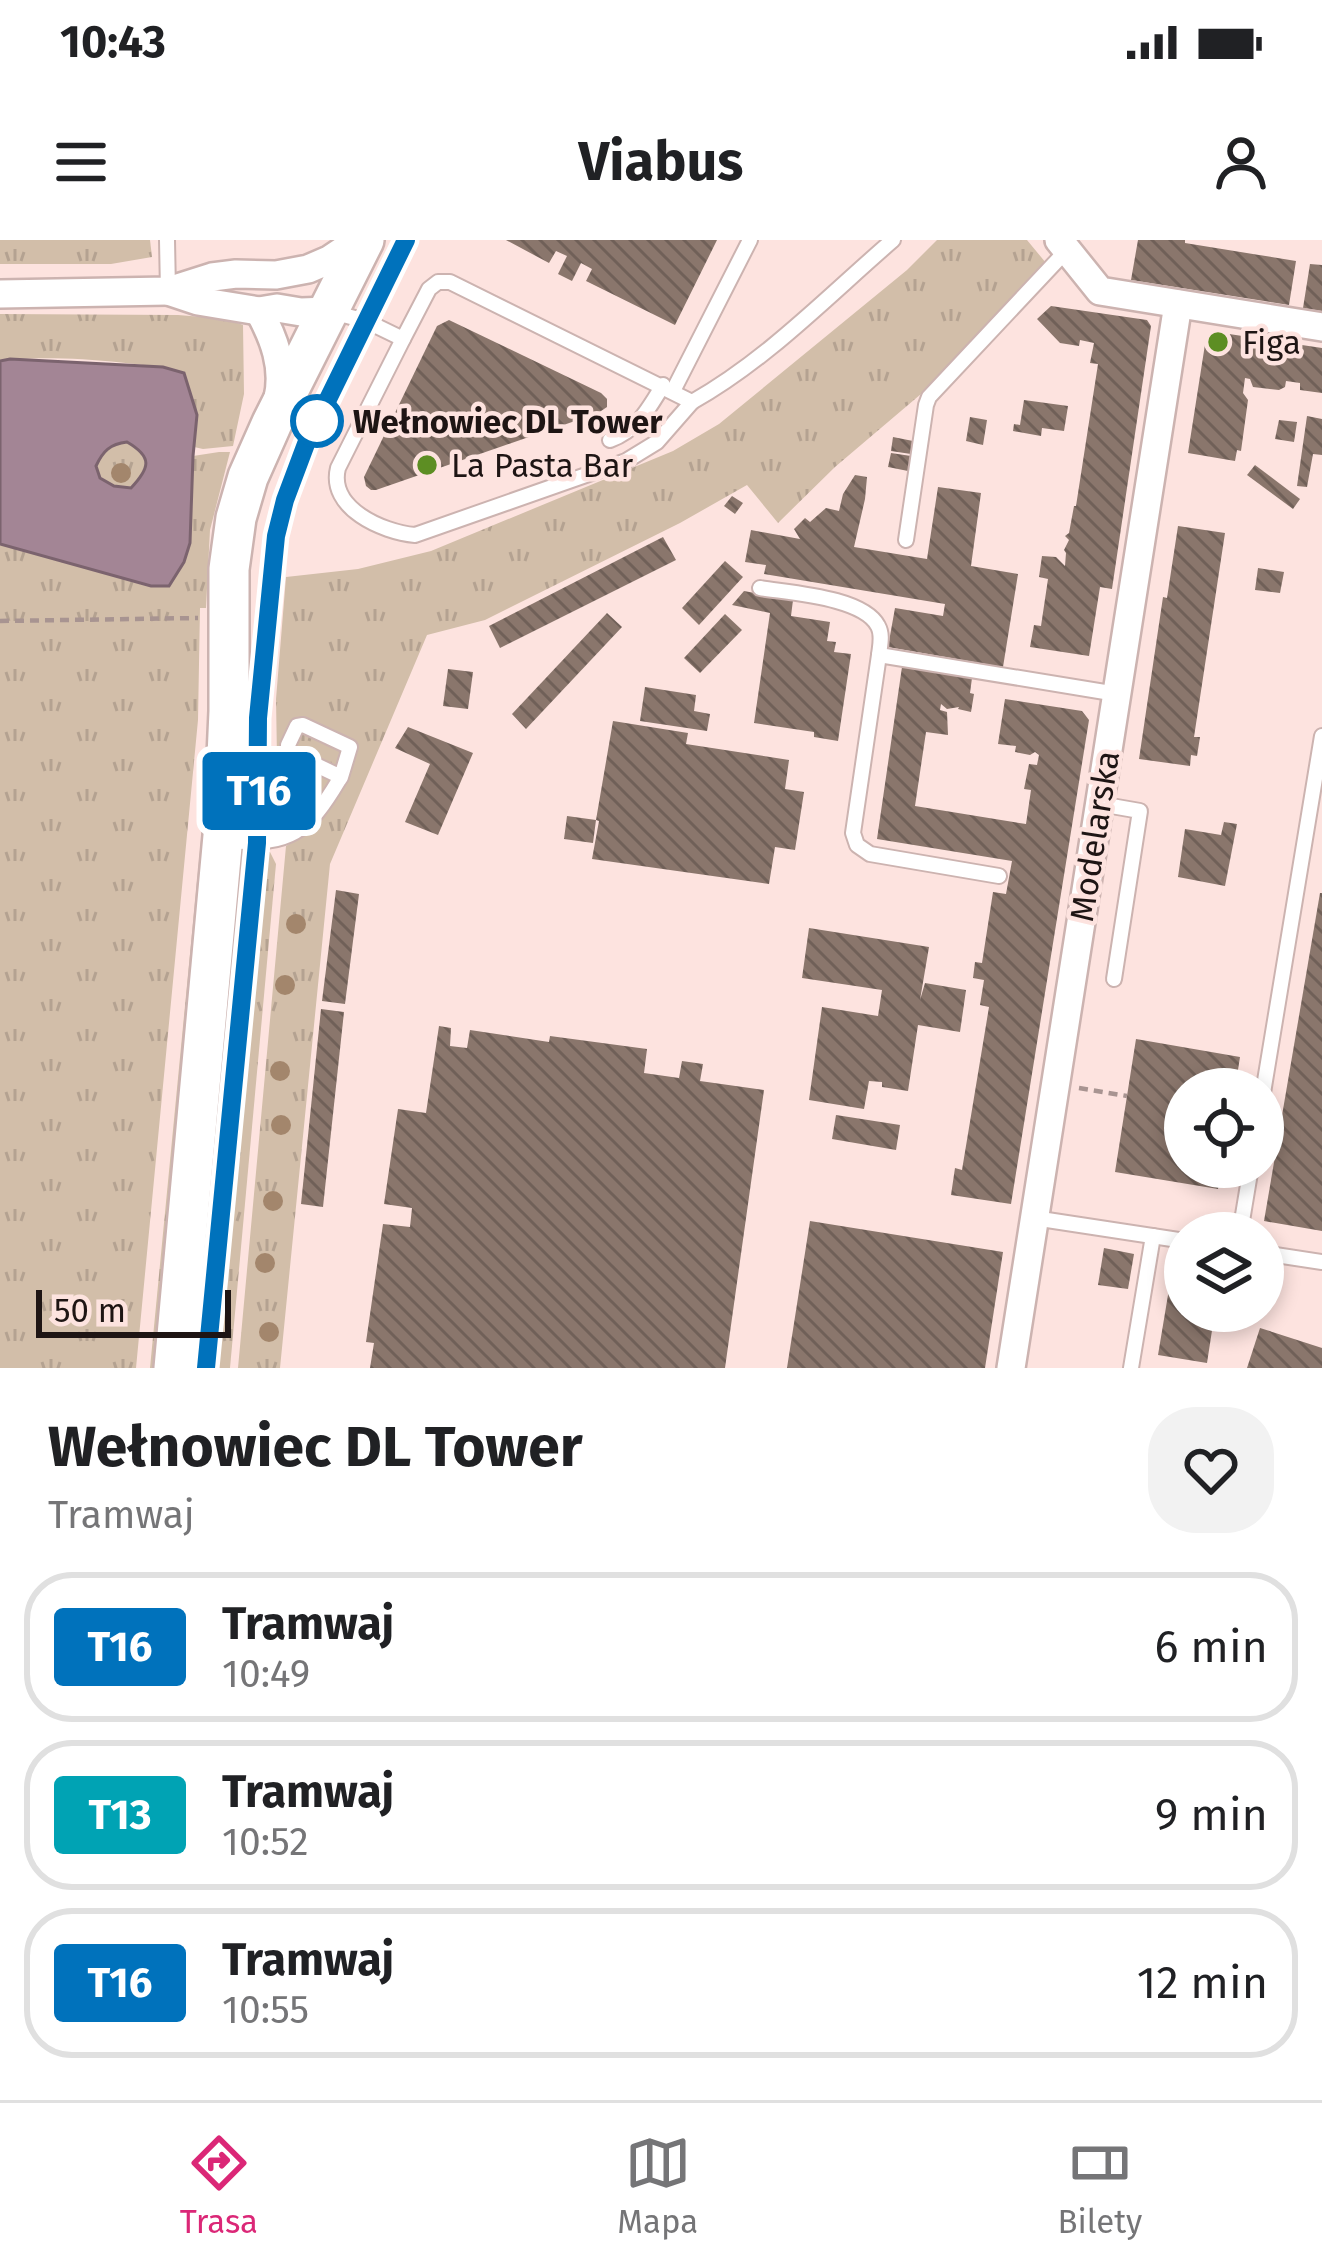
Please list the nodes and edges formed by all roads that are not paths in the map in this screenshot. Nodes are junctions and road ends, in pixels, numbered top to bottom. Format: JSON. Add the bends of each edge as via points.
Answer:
{"nodes":[{"id":1,"x":166,"y":240,"type":"edge"},
{"id":2,"x":361,"y":240,"type":"edge"},
{"id":3,"x":750,"y":240,"type":"edge"},
{"id":4,"x":893,"y":240,"type":"edge"},
{"id":5,"x":1063,"y":245,"type":"edge"},
{"id":6,"x":276,"y":275,"type":"junction"},
{"id":7,"x":167,"y":291,"type":"junction"},
{"id":8,"x":0,"y":294,"type":"edge"},
{"id":9,"x":1178,"y":304,"type":"junction"},
{"id":10,"x":328,"y":310,"type":"junction"},
{"id":11,"x":259,"y":311,"type":"junction"},
{"id":12,"x":1322,"y":327,"type":"edge"},
{"id":13,"x":403,"y":340,"type":"junction"},
{"id":14,"x":668,"y":388,"type":"junction"},
{"id":15,"x":692,"y":402,"type":"junction"},
{"id":16,"x":272,"y":423,"type":"junction"},
{"id":17,"x":610,"y":440,"type":"dead end"},
{"id":18,"x":906,"y":540,"type":"dead end"},
{"id":19,"x":760,"y":588,"type":"dead end"},
{"id":20,"x":879,"y":655,"type":"junction"},
{"id":21,"x":1117,"y":694,"type":"junction"},
{"id":22,"x":1322,"y":736,"type":"edge"},
{"id":23,"x":340,"y":776,"type":"junction"},
{"id":24,"x":1099,"y":804,"type":"junction"},
{"id":25,"x":223,"y":841,"type":"junction"},
{"id":26,"x":999,"y":876,"type":"dead end"},
{"id":27,"x":1114,"y":979,"type":"dead end"},
{"id":28,"x":1267,"y":1068,"type":"edge"},
{"id":29,"x":1034,"y":1218,"type":"junction"},
{"id":30,"x":1153,"y":1236,"type":"junction"},
{"id":31,"x":1164,"y":1238,"type":"edge"},
{"id":32,"x":1284,"y":1256,"type":"edge"},
{"id":33,"x":1322,"y":1262,"type":"edge"},
{"id":34,"x":174,"y":1368,"type":"edge"},
{"id":35,"x":1011,"y":1368,"type":"edge"},
{"id":36,"x":1131,"y":1368,"type":"edge"}],
"edges":[{"from":1,"to":7,"type":"lane"},
{"from":2,"to":6,"type":"street","via":[[308,269]]},
{"from":2,"to":10,"type":"main road"},
{"from":3,"to":14,"type":"lane"},
{"from":4,"to":15,"type":"lane","via":[[757,358]]},
{"from":5,"to":9,"type":"street","via":[[1100,291]]},
{"from":5,"to":18,"type":"lane","via":[[929,398]]},
{"from":6,"to":7,"type":"street","via":[[212,277]]},
{"from":6,"to":10,"type":"street"},
{"from":7,"to":8,"type":"street"},
{"from":7,"to":11,"type":"street"},
{"from":9,"to":12,"type":"street"},
{"from":9,"to":21,"type":"street","name":"Modelarska"},
{"from":10,"to":11,"type":"street"},
{"from":10,"to":13,"type":"lane"},
{"from":10,"to":16,"type":"main road"},
{"from":11,"to":16,"type":"street","via":[[281,384]]},
{"from":13,"to":14,"type":"lane","via":[[429,289],[450,282]]},
{"from":13,"to":15,"type":"lane","via":[[335,479],[348,506],[400,534],[626,461],[657,442]]},
{"from":14,"to":15,"type":"lane"},
{"from":14,"to":17,"type":"lane","via":[[628,434]]},
{"from":16,"to":25,"type":"main road","via":[[248,477],[229,569]]},
{"from":19,"to":20,"type":"lane","via":[[864,613],[881,634]]},
{"from":20,"to":21,"type":"lane"},
{"from":20,"to":26,"type":"lane","via":[[854,840],[870,854]]},
{"from":21,"to":24,"type":"street","name":"Modelarska"},
{"from":22,"to":28,"type":"lane"},
{"from":23,"to":23,"type":"lane","via":[[350,747],[297,726],[289,752]]},
{"from":23,"to":25,"type":"lane","via":[[318,813],[291,835]]},
{"from":24,"to":27,"type":"lane","via":[[1140,811]]},
{"from":24,"to":29,"type":"street","name":"Modelarska"},
{"from":25,"to":34,"type":"main road"},
{"from":29,"to":30,"type":"lane"},
{"from":29,"to":35,"type":"street","name":"Modelarska"},
{"from":30,"to":31,"type":"lane"},
{"from":30,"to":36,"type":"lane"},
{"from":32,"to":33,"type":"lane"}]}
